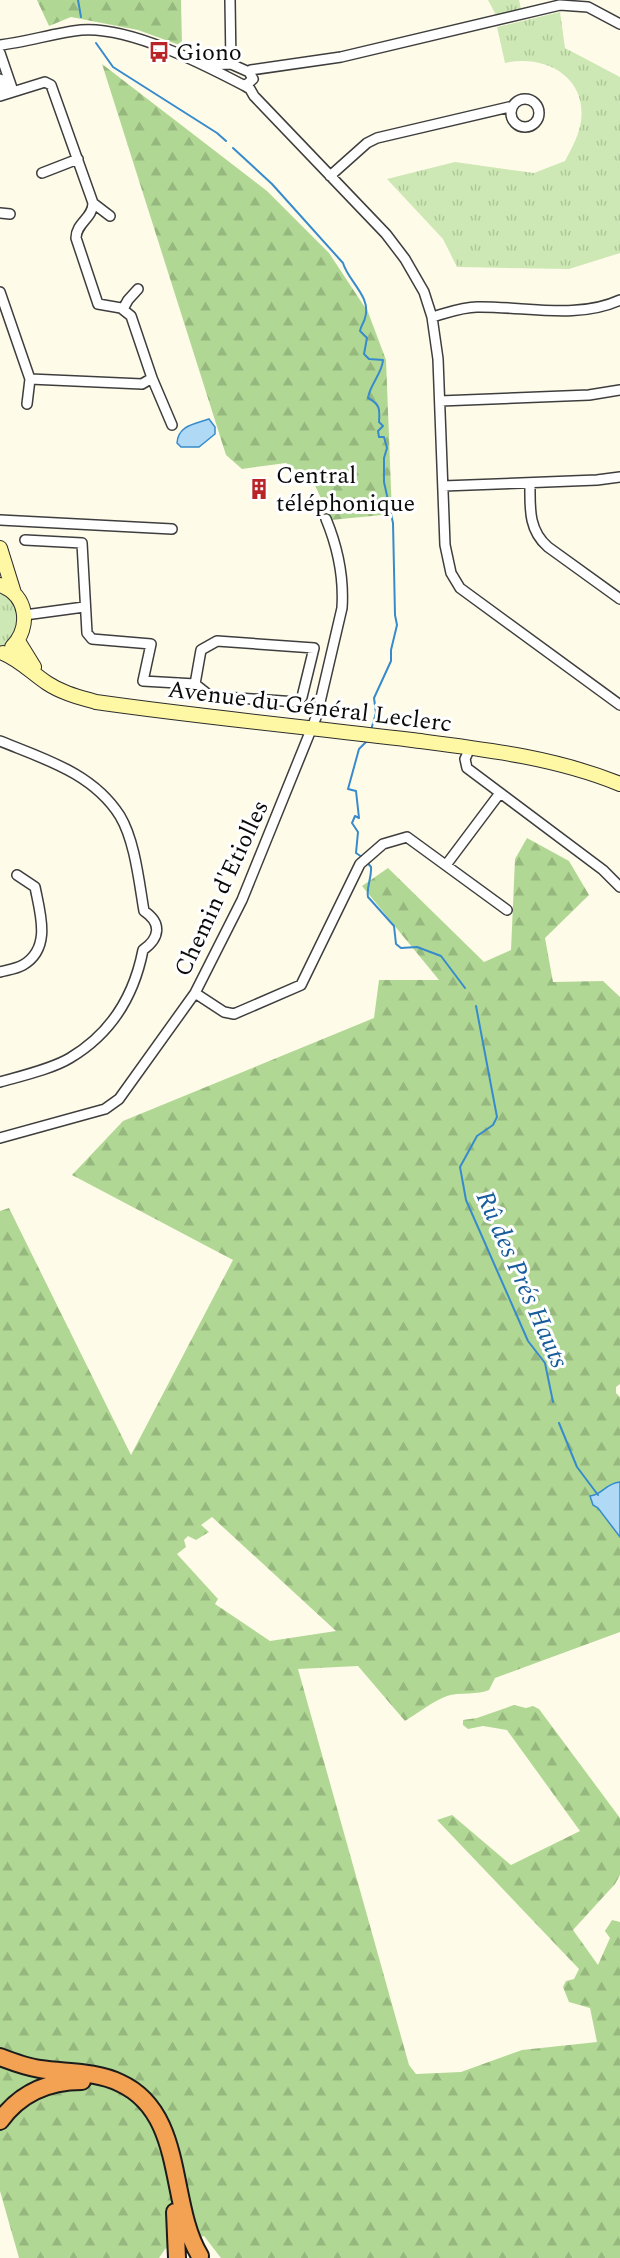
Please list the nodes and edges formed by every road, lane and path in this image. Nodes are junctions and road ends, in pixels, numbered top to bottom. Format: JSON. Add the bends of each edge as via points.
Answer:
{"nodes":[{"id":1,"x":230,"y":0,"type":"edge"},
{"id":2,"x":620,"y":24,"type":"edge"},
{"id":3,"x":0,"y":45,"type":"edge"},
{"id":4,"x":0,"y":53,"type":"edge"},
{"id":5,"x":231,"y":64,"type":"junction"},
{"id":6,"x":207,"y":65,"type":"junction"},
{"id":7,"x":249,"y":72,"type":"junction"},
{"id":8,"x":0,"y":79,"type":"edge"},
{"id":9,"x":245,"y":86,"type":"junction"},
{"id":10,"x":6,"y":94,"type":"edge"},
{"id":11,"x":512,"y":108,"type":"dead end"},
{"id":12,"x":78,"y":159,"type":"junction"},
{"id":13,"x":42,"y":173,"type":"dead end"},
{"id":14,"x":330,"y":176,"type":"junction"},
{"id":15,"x":93,"y":203,"type":"junction"},
{"id":16,"x":110,"y":216,"type":"dead end"},
{"id":17,"x":138,"y":289,"type":"dead end"},
{"id":18,"x":0,"y":292,"type":"edge"},
{"id":19,"x":620,"y":300,"type":"edge"},
{"id":20,"x":123,"y":309,"type":"junction"},
{"id":21,"x":432,"y":317,"type":"junction"},
{"id":22,"x":152,"y":378,"type":"junction"},
{"id":23,"x":30,"y":379,"type":"junction"},
{"id":24,"x":620,"y":390,"type":"edge"},
{"id":25,"x":440,"y":401,"type":"junction"},
{"id":26,"x":27,"y":404,"type":"dead end"},
{"id":27,"x":172,"y":425,"type":"dead end"},
{"id":28,"x":620,"y":477,"type":"edge"},
{"id":29,"x":530,"y":483,"type":"junction"},
{"id":30,"x":443,"y":486,"type":"junction"},
{"id":31,"x":326,"y":519,"type":"dead end"},
{"id":32,"x":0,"y":520,"type":"edge"},
{"id":33,"x":172,"y":529,"type":"dead end"},
{"id":34,"x":25,"y":540,"type":"dead end"},
{"id":35,"x":0,"y":548,"type":"edge"},
{"id":36,"x":0,"y":585,"type":"edge"},
{"id":37,"x":14,"y":593,"type":"junction"},
{"id":38,"x":620,"y":599,"type":"edge"},
{"id":39,"x":84,"y":607,"type":"junction"},
{"id":40,"x":25,"y":615,"type":"junction"},
{"id":41,"x":18,"y":641,"type":"junction"},
{"id":42,"x":2,"y":653,"type":"edge"},
{"id":43,"x":195,"y":684,"type":"junction"},
{"id":44,"x":620,"y":705,"type":"edge"},
{"id":45,"x":313,"y":725,"type":"junction"},
{"id":46,"x":370,"y":732,"type":"junction"},
{"id":47,"x":0,"y":741,"type":"edge"},
{"id":48,"x":470,"y":748,"type":"junction"},
{"id":49,"x":620,"y":776,"type":"edge"},
{"id":50,"x":620,"y":784,"type":"edge"},
{"id":51,"x":500,"y":793,"type":"junction"},
{"id":52,"x":446,"y":865,"type":"junction"},
{"id":53,"x":18,"y":875,"type":"dead end"},
{"id":54,"x":620,"y":887,"type":"edge"},
{"id":55,"x":507,"y":910,"type":"dead end"},
{"id":56,"x":0,"y":972,"type":"edge"},
{"id":57,"x":195,"y":993,"type":"junction"},
{"id":58,"x":0,"y":1082,"type":"edge"},
{"id":59,"x":0,"y":1138,"type":"edge"},
{"id":60,"x":0,"y":2057,"type":"edge"},
{"id":61,"x":0,"y":2121,"type":"edge"},
{"id":62,"x":200,"y":2256,"type":"dead end"},
{"id":63,"x":177,"y":2258,"type":"edge"}],
"edges":[{"from":1,"to":5,"type":"street"},
{"from":2,"to":7,"type":"street","via":[[588,7],[560,4],[370,51]]},
{"from":3,"to":6,"type":"street","via":[[83,30],[104,31],[143,40]]},
{"from":4,"to":10,"type":"street"},
{"from":5,"to":6,"type":"street"},
{"from":5,"to":7,"type":"street"},
{"from":6,"to":9,"type":"street"},
{"from":7,"to":9,"type":"street","via":[[253,79]]},
{"from":8,"to":10,"type":"street"},
{"from":9,"to":14,"type":"street"},
{"from":10,"to":12,"type":"street","via":[[45,82],[51,86]]},
{"from":11,"to":14,"type":"street","via":[[377,138]]},
{"from":12,"to":13,"type":"street"},
{"from":12,"to":15,"type":"street"},
{"from":14,"to":21,"type":"street","via":[[405,259],[424,292]]},
{"from":15,"to":16,"type":"street"},
{"from":15,"to":20,"type":"street","via":[[92,212],[77,228],[76,238],[98,304]]},
{"from":17,"to":20,"type":"street"},
{"from":18,"to":23,"type":"street"},
{"from":19,"to":21,"type":"street","via":[[599,308],[574,310],[475,307]]},
{"from":20,"to":22,"type":"street","via":[[130,316]]},
{"from":21,"to":25,"type":"street"},
{"from":22,"to":23,"type":"street","via":[[142,384]]},
{"from":22,"to":27,"type":"street"},
{"from":23,"to":26,"type":"street"},
{"from":24,"to":25,"type":"street","via":[[589,395]]},
{"from":25,"to":30,"type":"street"},
{"from":28,"to":29,"type":"street"},
{"from":29,"to":30,"type":"street"},
{"from":29,"to":38,"type":"street","via":[[530,512],[538,537]]},
{"from":30,"to":44,"type":"street","via":[[447,558],[460,588]]},
{"from":31,"to":45,"type":"street","name":"Chemin d'Etiolles","via":[[337,546],[343,594]]},
{"from":32,"to":33,"type":"street"},
{"from":34,"to":39,"type":"street","via":[[82,543]]},
{"from":35,"to":37,"type":"main road"},
{"from":36,"to":37,"type":"main road"},
{"from":37,"to":40,"type":"main road"},
{"from":39,"to":40,"type":"street"},
{"from":39,"to":43,"type":"street","via":[[87,633],[92,639],[151,645],[143,681]]},
{"from":40,"to":41,"type":"main road"},
{"from":41,"to":42,"type":"main road"},
{"from":41,"to":45,"type":"main road","name":"Avenue du Général Leclerc","via":[[33,666],[49,678],[97,697]]},
{"from":42,"to":45,"type":"main road","name":"Avenue du Général Leclerc","via":[[47,683],[96,702]]},
{"from":43,"to":43,"type":"street","via":[[201,650],[217,641],[314,648],[302,697],[297,702],[210,696]]},
{"from":45,"to":46,"type":"main road","name":"Avenue du Général Leclerc"},
{"from":45,"to":57,"type":"street","name":"Chemin d'Etiolles","via":[[242,900]]},
{"from":46,"to":48,"type":"main road","name":"Avenue du Général Leclerc"},
{"from":46,"to":49,"type":"main road","name":"Avenue du Général Leclerc","via":[[554,755]]},
{"from":47,"to":58,"type":"street","via":[[77,773],[101,793],[121,818],[132,848],[144,911],[154,917],[158,930],[143,950],[123,1008],[99,1036],[69,1059]]},
{"from":48,"to":50,"type":"main road","name":"Avenue du Général Leclerc","via":[[558,764]]},
{"from":48,"to":51,"type":"street","via":[[465,759],[467,768]]},
{"from":51,"to":52,"type":"street"},
{"from":51,"to":54,"type":"street"},
{"from":52,"to":55,"type":"street"},
{"from":52,"to":57,"type":"street","via":[[407,837],[383,844],[360,864],[301,985],[234,1014]]},
{"from":53,"to":56,"type":"street","via":[[35,887],[42,939],[23,965]]},
{"from":57,"to":59,"type":"street","name":"Chemin d'Etiolles","via":[[119,1099],[105,1109]]},
{"from":60,"to":62,"type":"highway","via":[[39,2069],[99,2076],[122,2083],[138,2094],[164,2131],[187,2227]]},
{"from":61,"to":63,"type":"highway","via":[[25,2096],[40,2087],[66,2081],[103,2084],[133,2100],[147,2115],[160,2140],[177,2225]]}]}
